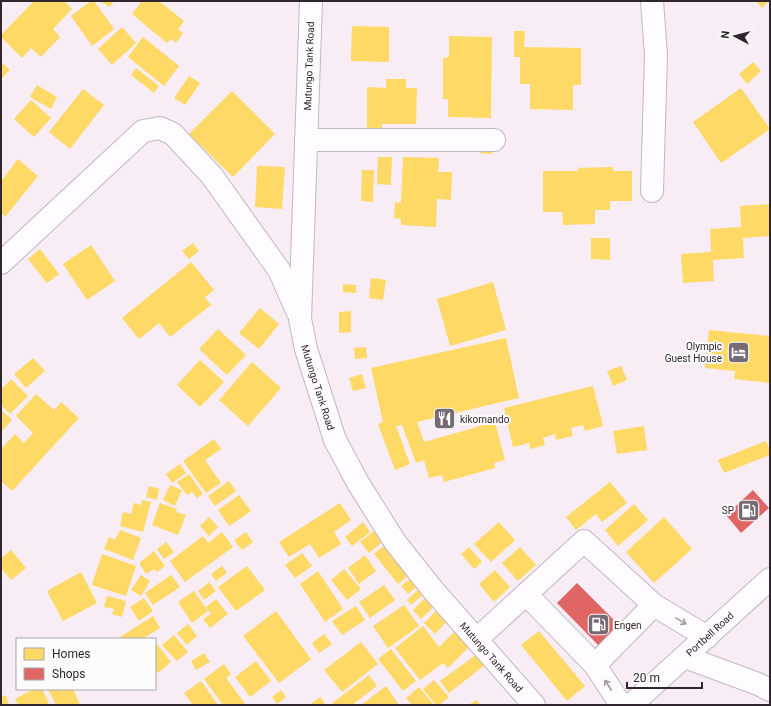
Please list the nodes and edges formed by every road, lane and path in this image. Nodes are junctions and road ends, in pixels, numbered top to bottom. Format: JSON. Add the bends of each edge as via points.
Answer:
{"nodes":[{"id":1,"x":310,"y":1,"type":"edge"},
{"id":2,"x":652,"y":1,"type":"edge"},
{"id":3,"x":306,"y":140,"type":"junction"},
{"id":4,"x":494,"y":140,"type":"dead end"},
{"id":5,"x":652,"y":191,"type":"dead end"},
{"id":6,"x":1,"y":263,"type":"edge"},
{"id":7,"x":300,"y":319,"type":"junction"},
{"id":8,"x":770,"y":579,"type":"edge"},
{"id":9,"x":526,"y":594,"type":"junction"},
{"id":10,"x":654,"y":605,"type":"junction"},
{"id":11,"x":707,"y":637,"type":"junction"},
{"id":12,"x":477,"y":639,"type":"junction"},
{"id":13,"x":685,"y":657,"type":"junction"},
{"id":14,"x":595,"y":664,"type":"junction"},
{"id":15,"x":770,"y":690,"type":"edge"},
{"id":16,"x":534,"y":705,"type":"edge"},
{"id":17,"x":621,"y":705,"type":"edge"},
{"id":18,"x":631,"y":705,"type":"edge"}],
"edges":[{"from":1,"to":3,"type":"street","name":"Mutungo Tank Road"},
{"from":2,"to":5,"type":"street","via":[[656,55]]},
{"from":3,"to":4,"type":"street"},
{"from":3,"to":7,"type":"street","name":"Mutungo Tank Road"},
{"from":6,"to":7,"type":"street","via":[[144,131],[160,128],[173,134],[212,176],[279,270]]},
{"from":7,"to":12,"type":"street","name":"Mutungo Tank Road","via":[[306,349],[335,440],[358,483],[395,542]]},
{"from":8,"to":11,"type":"street","name":"Portbell Road"},
{"from":9,"to":10,"type":"street","via":[[584,541]]},
{"from":9,"to":12,"type":"street"},
{"from":9,"to":14,"type":"street"},
{"from":10,"to":11,"type":"street","one_way":true},
{"from":10,"to":14,"type":"street"},
{"from":11,"to":13,"type":"street","name":"Portbell Road"},
{"from":12,"to":16,"type":"street","name":"Mutungo Tank Road"},
{"from":13,"to":15,"type":"street"},
{"from":13,"to":18,"type":"street","name":"Portbell Road"},
{"from":17,"to":14,"type":"street","one_way":true}]}
